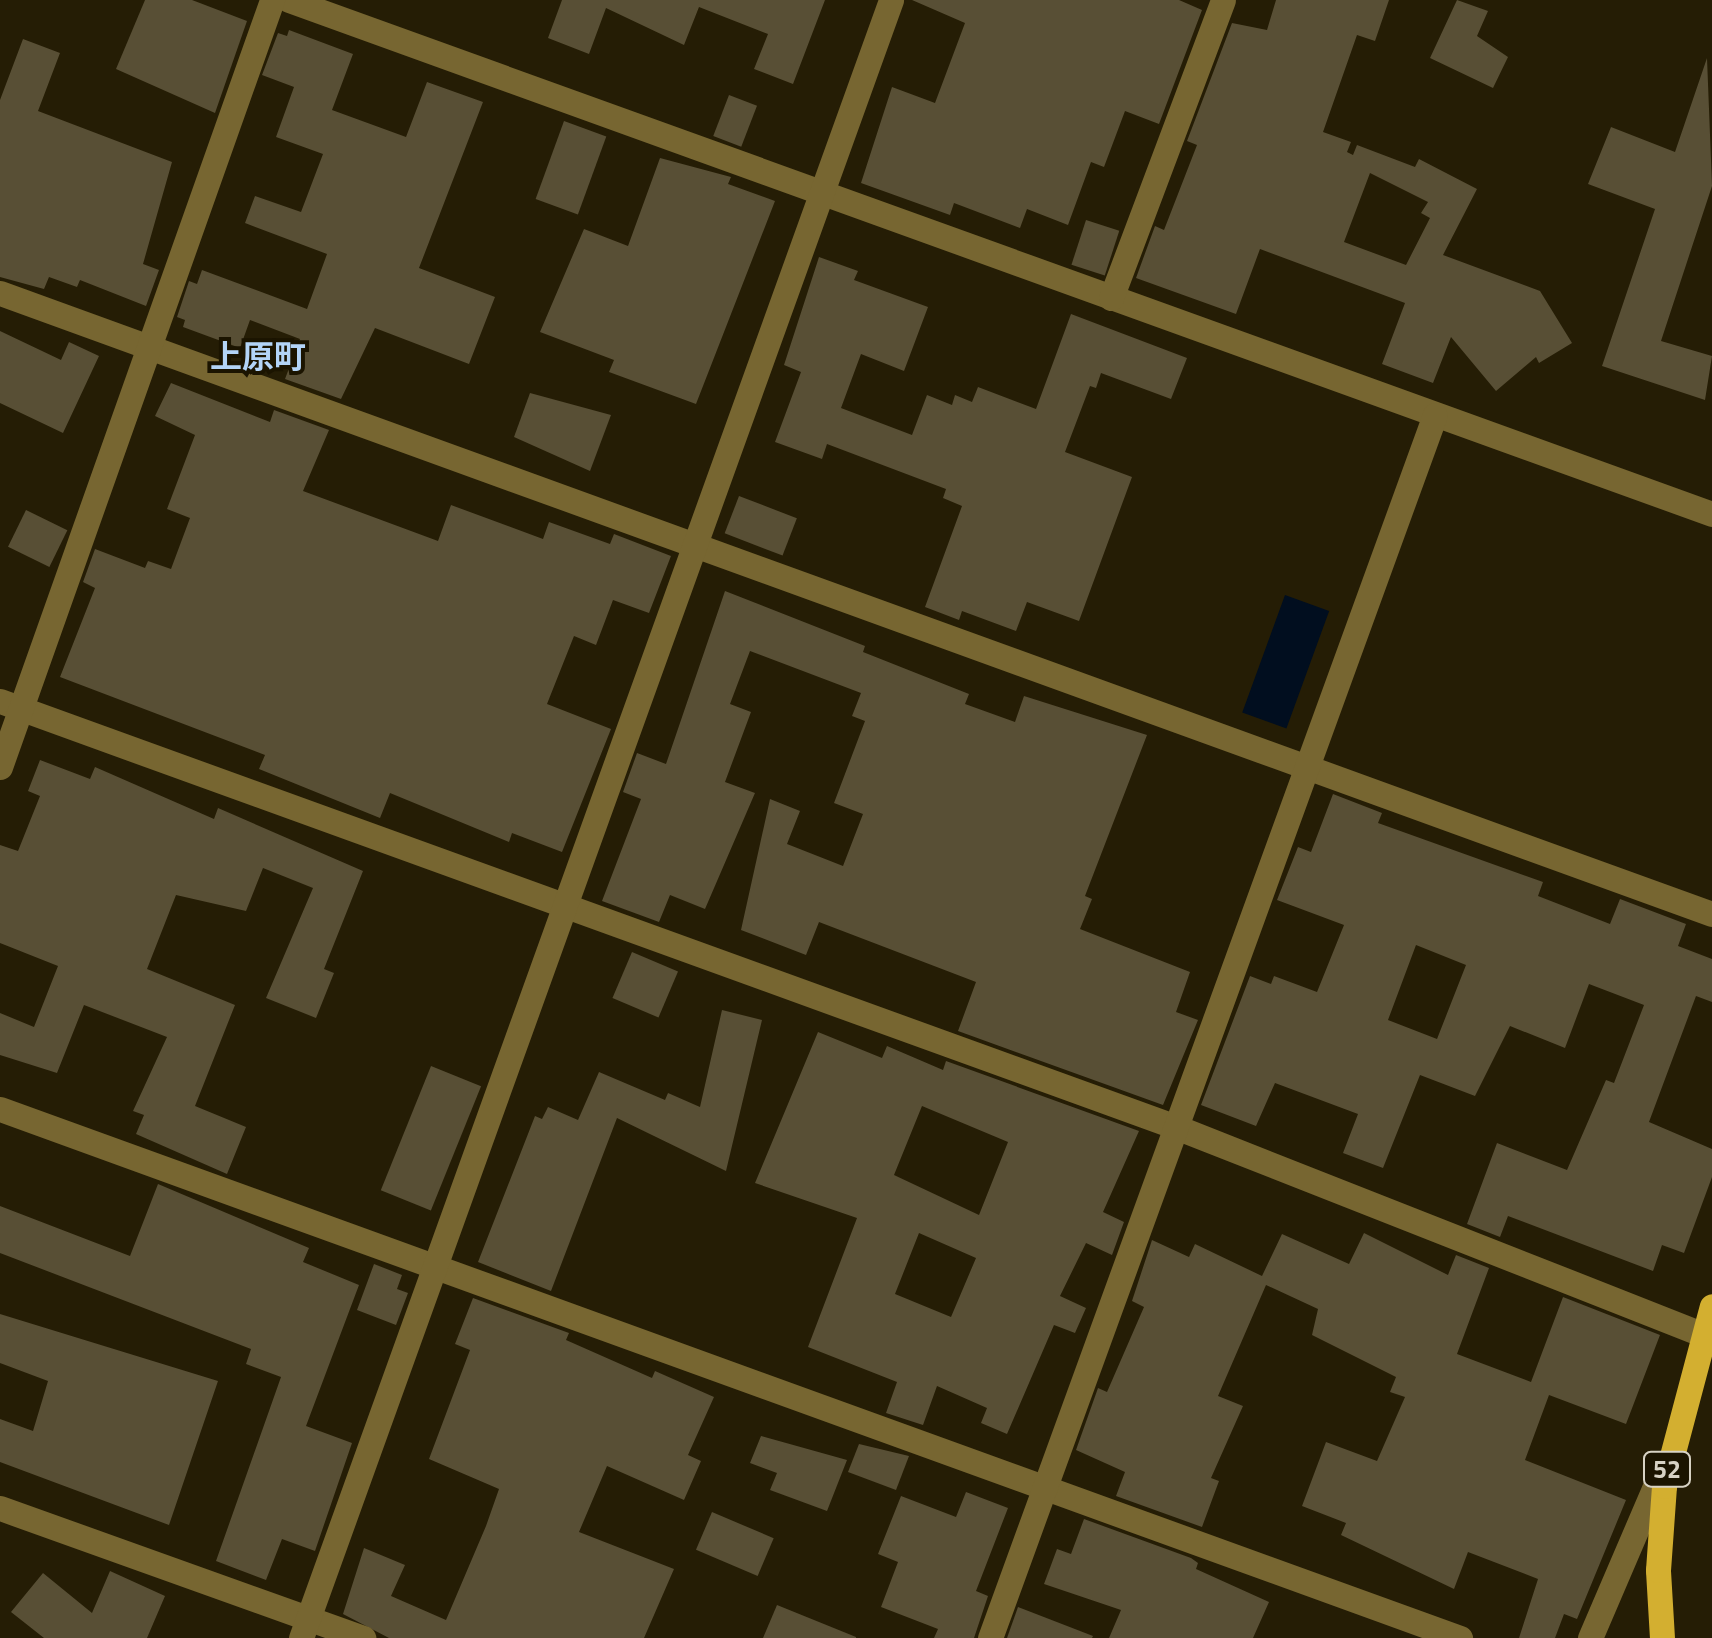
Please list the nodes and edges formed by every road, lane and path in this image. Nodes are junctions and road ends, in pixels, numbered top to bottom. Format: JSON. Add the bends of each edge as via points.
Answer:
{"nodes":[{"id":1,"x":272,"y":0,"type":"edge"},
{"id":2,"x":288,"y":0,"type":"edge"},
{"id":3,"x":890,"y":0,"type":"edge"},
{"id":4,"x":1218,"y":1,"type":"edge"},
{"id":5,"x":821,"y":193,"type":"junction"},
{"id":6,"x":0,"y":294,"type":"edge"},
{"id":7,"x":1111,"y":298,"type":"junction"},
{"id":8,"x":149,"y":348,"type":"junction"},
{"id":9,"x":1434,"y":414,"type":"junction"},
{"id":10,"x":1712,"y":514,"type":"edge"},
{"id":11,"x":694,"y":545,"type":"junction"},
{"id":12,"x":10,"y":705,"type":"edge"},
{"id":13,"x":0,"y":767,"type":"edge"},
{"id":14,"x":1307,"y":767,"type":"junction"},
{"id":15,"x":564,"y":907,"type":"junction"},
{"id":16,"x":1712,"y":914,"type":"edge"},
{"id":17,"x":0,"y":1109,"type":"edge"},
{"id":18,"x":1176,"y":1127,"type":"junction"},
{"id":19,"x":436,"y":1263,"type":"junction"},
{"id":20,"x":1712,"y":1306,"type":"edge"},
{"id":21,"x":1707,"y":1336,"type":"edge"},
{"id":22,"x":1670,"y":1452,"type":"junction"},
{"id":23,"x":1046,"y":1484,"type":"junction"},
{"id":24,"x":0,"y":1508,"type":"edge"},
{"id":25,"x":304,"y":1627,"type":"edge"},
{"id":26,"x":364,"y":1638,"type":"edge"},
{"id":27,"x":990,"y":1638,"type":"edge"},
{"id":28,"x":1460,"y":1638,"type":"edge"},
{"id":29,"x":1590,"y":1638,"type":"edge"},
{"id":30,"x":1662,"y":1638,"type":"edge"}],
"edges":[{"from":1,"to":8,"type":"street"},
{"from":2,"to":5,"type":"street"},
{"from":3,"to":5,"type":"street"},
{"from":4,"to":7,"type":"street"},
{"from":5,"to":7,"type":"street"},
{"from":5,"to":11,"type":"street"},
{"from":6,"to":8,"type":"street"},
{"from":7,"to":9,"type":"street"},
{"from":8,"to":11,"type":"street"},
{"from":8,"to":12,"type":"street"},
{"from":9,"to":10,"type":"street"},
{"from":9,"to":14,"type":"street"},
{"from":11,"to":14,"type":"street"},
{"from":11,"to":15,"type":"street"},
{"from":12,"to":13,"type":"street"},
{"from":12,"to":15,"type":"street"},
{"from":14,"to":16,"type":"street"},
{"from":14,"to":18,"type":"street"},
{"from":15,"to":18,"type":"street"},
{"from":15,"to":19,"type":"street"},
{"from":17,"to":19,"type":"street"},
{"from":18,"to":21,"type":"street"},
{"from":18,"to":23,"type":"street"},
{"from":19,"to":23,"type":"street"},
{"from":19,"to":25,"type":"street"},
{"from":20,"to":21,"type":"main road","number":"52"},
{"from":21,"to":22,"type":"main road","number":"52"},
{"from":22,"to":29,"type":"street"},
{"from":22,"to":30,"type":"main road","number":"52","via":[[1658,1542]]},
{"from":23,"to":27,"type":"street"},
{"from":23,"to":28,"type":"street"},
{"from":24,"to":25,"type":"street"},
{"from":25,"to":26,"type":"street"}]}
